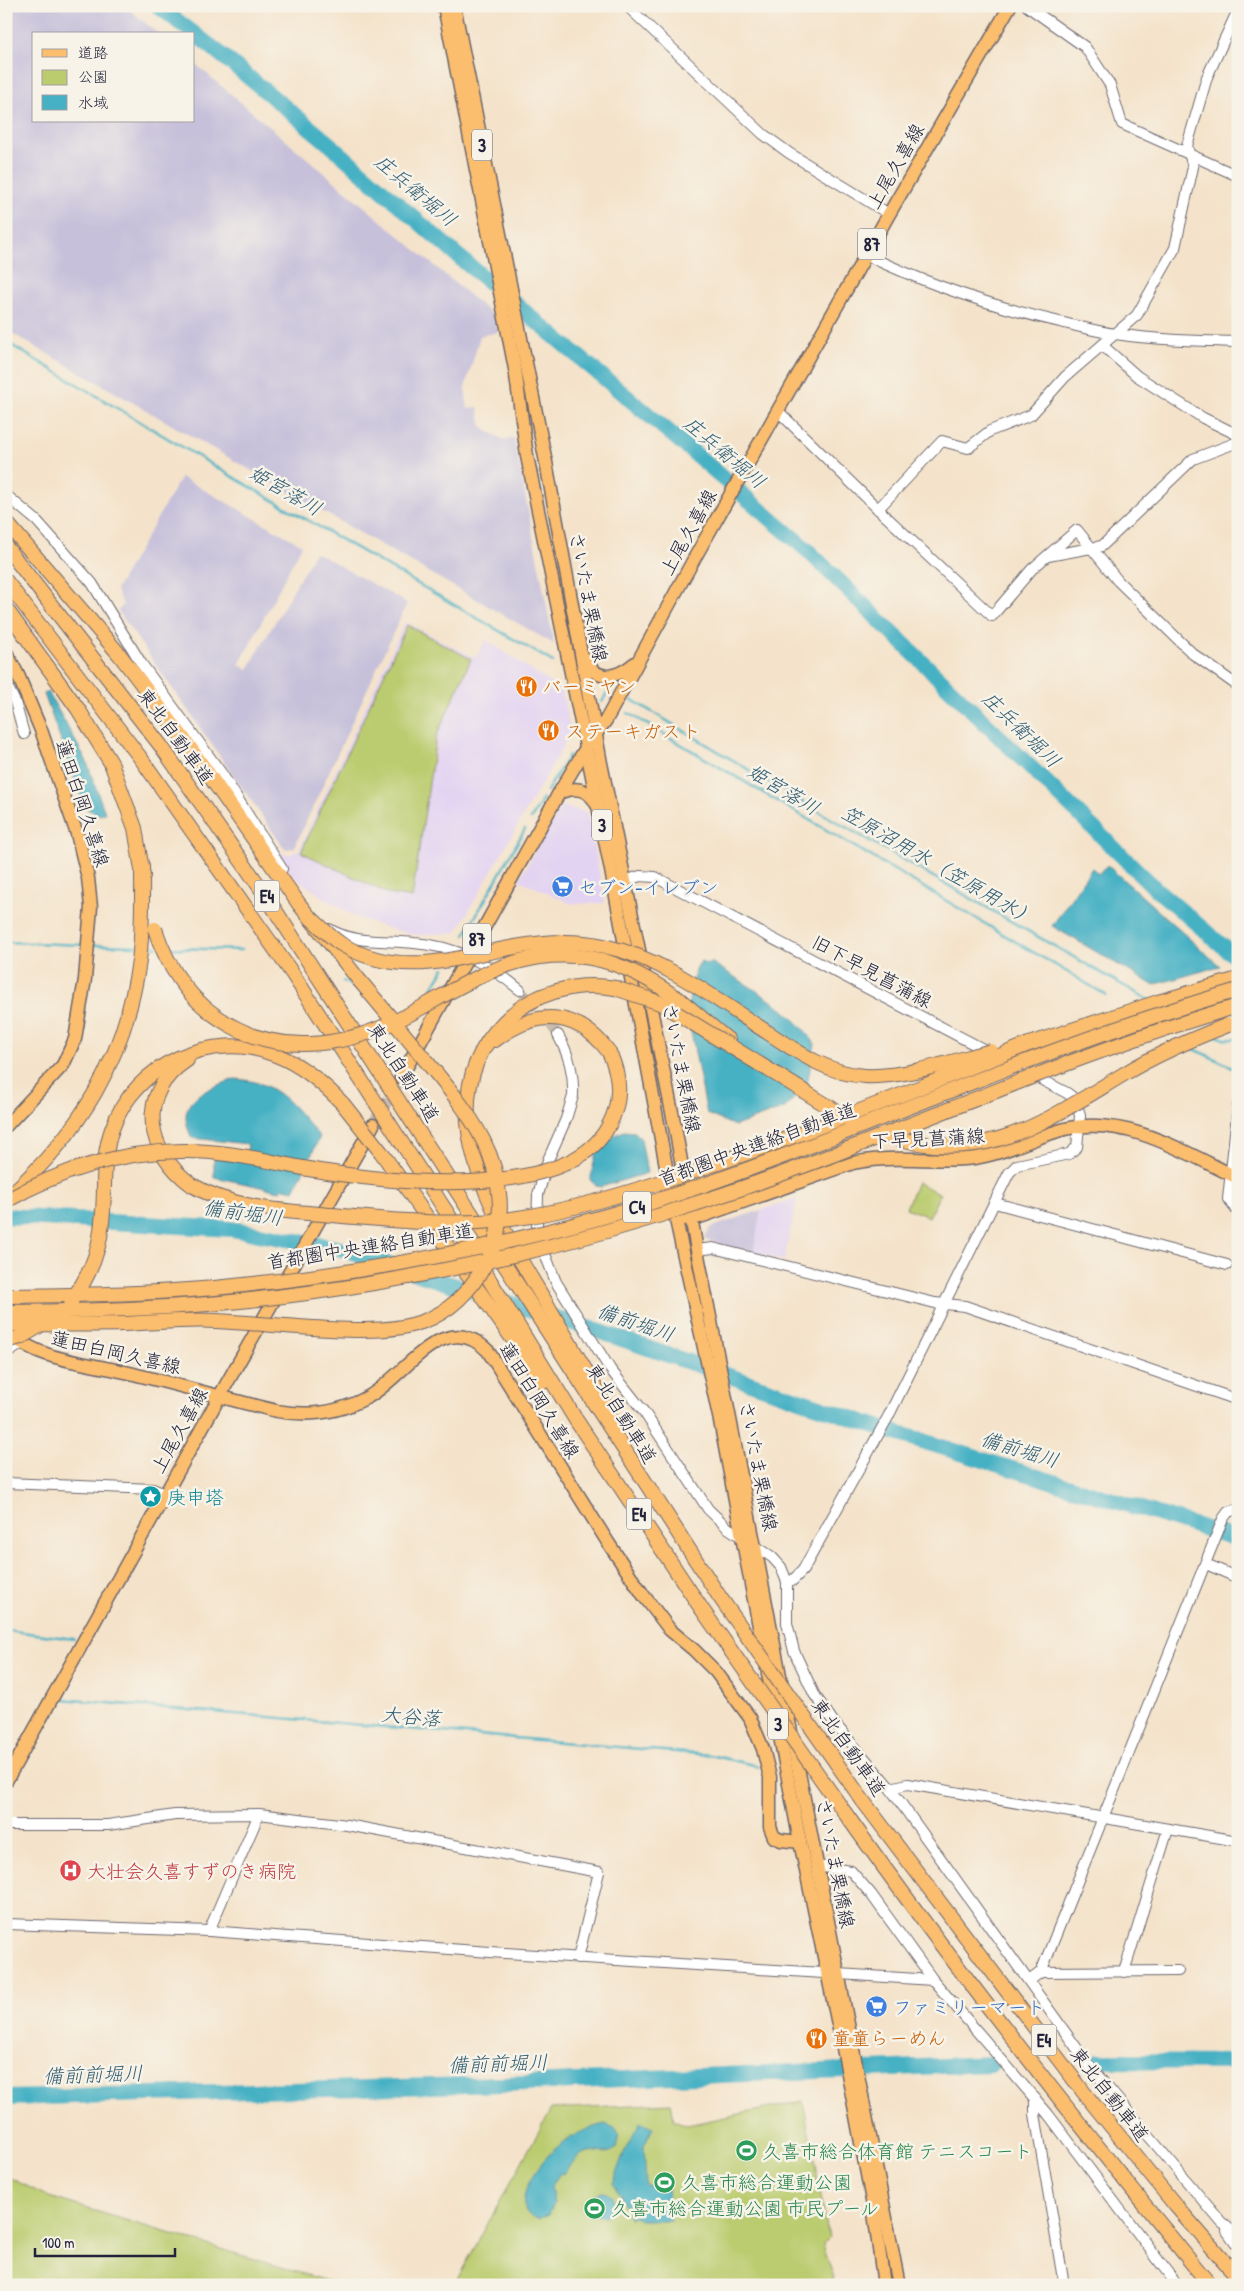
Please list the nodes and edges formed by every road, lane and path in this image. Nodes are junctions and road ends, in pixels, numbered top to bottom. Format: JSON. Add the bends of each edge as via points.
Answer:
{"nodes":[{"id":1,"x":444,"y":6,"type":"edge"},
{"id":2,"x":454,"y":6,"type":"edge"},
{"id":3,"x":627,"y":6,"type":"edge"},
{"id":4,"x":1010,"y":6,"type":"edge"},
{"id":5,"x":1027,"y":6,"type":"edge"},
{"id":6,"x":1234,"y":10,"type":"edge"},
{"id":7,"x":1190,"y":156,"type":"junction"},
{"id":8,"x":1238,"y":176,"type":"edge"},
{"id":9,"x":889,"y":214,"type":"junction"},
{"id":10,"x":866,"y":255,"type":"junction"},
{"id":11,"x":1114,"y":334,"type":"junction"},
{"id":12,"x":1238,"y":342,"type":"edge"},
{"id":13,"x":1102,"y":345,"type":"junction"},
{"id":14,"x":778,"y":410,"type":"junction"},
{"id":15,"x":1238,"y":435,"type":"edge"},
{"id":16,"x":1238,"y":442,"type":"edge"},
{"id":17,"x":6,"y":495,"type":"edge"},
{"id":18,"x":878,"y":509,"type":"junction"},
{"id":19,"x":6,"y":522,"type":"edge"},
{"id":20,"x":6,"y":548,"type":"edge"},
{"id":21,"x":1094,"y":548,"type":"junction"},
{"id":22,"x":1046,"y":556,"type":"junction"},
{"id":23,"x":6,"y":581,"type":"edge"},
{"id":24,"x":6,"y":609,"type":"edge"},
{"id":25,"x":579,"y":644,"type":"junction"},
{"id":26,"x":6,"y":652,"type":"edge"},
{"id":27,"x":638,"y":661,"type":"junction"},
{"id":28,"x":6,"y":684,"type":"edge"},
{"id":29,"x":1238,"y":686,"type":"edge"},
{"id":30,"x":596,"y":733,"type":"junction"},
{"id":31,"x":24,"y":734,"type":"dead end"},
{"id":32,"x":587,"y":746,"type":"junction"},
{"id":33,"x":559,"y":793,"type":"junction"},
{"id":34,"x":599,"y":810,"type":"junction"},
{"id":35,"x":625,"y":880,"type":"junction"},
{"id":36,"x":310,"y":917,"type":"junction"},
{"id":37,"x":148,"y":929,"type":"junction"},
{"id":38,"x":468,"y":955,"type":"junction"},
{"id":39,"x":1238,"y":979,"type":"edge"},
{"id":40,"x":520,"y":990,"type":"tunnel mouth"},
{"id":41,"x":1238,"y":990,"type":"edge"},
{"id":42,"x":1238,"y":1006,"type":"edge"},
{"id":43,"x":1238,"y":1021,"type":"edge"},
{"id":44,"x":558,"y":1035,"type":"tunnel mouth"},
{"id":45,"x":1028,"y":1044,"type":"junction"},
{"id":46,"x":218,"y":1048,"type":"junction"},
{"id":47,"x":750,"y":1058,"type":"junction"},
{"id":48,"x":476,"y":1067,"type":"junction"},
{"id":49,"x":401,"y":1077,"type":"tunnel mouth"},
{"id":50,"x":1238,"y":1105,"type":"edge"},
{"id":51,"x":373,"y":1125,"type":"tunnel mouth"},
{"id":52,"x":6,"y":1126,"type":"edge"},
{"id":53,"x":1079,"y":1127,"type":"junction"},
{"id":54,"x":1234,"y":1176,"type":"edge"},
{"id":55,"x":6,"y":1200,"type":"edge"},
{"id":56,"x":995,"y":1203,"type":"junction"},
{"id":57,"x":1238,"y":1212,"type":"edge"},
{"id":58,"x":691,"y":1218,"type":"junction"},
{"id":59,"x":676,"y":1220,"type":"junction"},
{"id":60,"x":696,"y":1250,"type":"junction"},
{"id":61,"x":1227,"y":1265,"type":"dead end"},
{"id":62,"x":6,"y":1296,"type":"edge"},
{"id":63,"x":944,"y":1305,"type":"junction"},
{"id":64,"x":6,"y":1312,"type":"edge"},
{"id":65,"x":6,"y":1324,"type":"edge"},
{"id":66,"x":6,"y":1332,"type":"edge"},
{"id":67,"x":6,"y":1341,"type":"edge"},
{"id":68,"x":21,"y":1344,"type":"junction"},
{"id":69,"x":6,"y":1354,"type":"edge"},
{"id":70,"x":220,"y":1396,"type":"junction"},
{"id":71,"x":1238,"y":1400,"type":"edge"},
{"id":72,"x":576,"y":1420,"type":"junction"},
{"id":73,"x":636,"y":1469,"type":"junction"},
{"id":74,"x":6,"y":1483,"type":"edge"},
{"id":75,"x":165,"y":1494,"type":"junction"},
{"id":76,"x":1238,"y":1509,"type":"edge"},
{"id":77,"x":744,"y":1539,"type":"junction"},
{"id":78,"x":756,"y":1548,"type":"junction"},
{"id":79,"x":1208,"y":1560,"type":"junction"},
{"id":80,"x":1238,"y":1578,"type":"edge"},
{"id":81,"x":787,"y":1582,"type":"junction"},
{"id":82,"x":6,"y":1781,"type":"edge"},
{"id":83,"x":890,"y":1788,"type":"junction"},
{"id":84,"x":255,"y":1814,"type":"junction"},
{"id":85,"x":1104,"y":1818,"type":"junction"},
{"id":86,"x":6,"y":1825,"type":"edge"},
{"id":87,"x":1168,"y":1829,"type":"junction"},
{"id":88,"x":1238,"y":1841,"type":"edge"},
{"id":89,"x":800,"y":1842,"type":"junction"},
{"id":90,"x":817,"y":1866,"type":"junction"},
{"id":91,"x":6,"y":1924,"type":"edge"},
{"id":92,"x":205,"y":1931,"type":"junction"},
{"id":93,"x":578,"y":1958,"type":"junction"},
{"id":94,"x":1178,"y":1971,"type":"dead end"},
{"id":95,"x":1042,"y":1972,"type":"junction"},
{"id":96,"x":1124,"y":1972,"type":"junction"},
{"id":97,"x":834,"y":1974,"type":"junction"},
{"id":98,"x":932,"y":1980,"type":"junction"},
{"id":99,"x":1029,"y":1980,"type":"junction"},
{"id":100,"x":855,"y":2082,"type":"junction"},
{"id":101,"x":1035,"y":2098,"type":"junction"},
{"id":102,"x":1222,"y":2223,"type":"junction"},
{"id":103,"x":1238,"y":2235,"type":"edge"},
{"id":104,"x":1238,"y":2246,"type":"edge"},
{"id":105,"x":1167,"y":2273,"type":"junction"},
{"id":106,"x":1236,"y":2275,"type":"edge"},
{"id":107,"x":884,"y":2285,"type":"edge"},
{"id":108,"x":899,"y":2285,"type":"edge"},
{"id":109,"x":1064,"y":2285,"type":"edge"},
{"id":110,"x":1172,"y":2285,"type":"edge"},
{"id":111,"x":1177,"y":2285,"type":"edge"},
{"id":112,"x":1210,"y":2285,"type":"edge"}],
"edges":[{"from":1,"to":32,"type":"main road","name":"さいたま栗橋線","number":"3","via":[[515,369],[527,456]]},
{"from":2,"to":25,"type":"main road","name":"さいたま栗橋線","number":"3","via":[[546,462]]},
{"from":3,"to":9,"type":"street","via":[[763,134]]},
{"from":4,"to":9,"type":"main road","name":"上尾久喜線","number":"87"},
{"from":5,"to":7,"type":"street","via":[[1085,48],[1110,85],[1122,124]]},
{"from":6,"to":7,"type":"street","via":[[1207,77],[1188,146]]},
{"from":7,"to":8,"type":"street"},
{"from":7,"to":11,"type":"street","via":[[1193,167],[1175,248],[1137,315]]},
{"from":9,"to":10,"type":"main road","name":"上尾久喜線","number":"87"},
{"from":10,"to":11,"type":"street","via":[[919,280],[985,303]]},
{"from":10,"to":14,"type":"main road","name":"上尾久喜線","number":"87"},
{"from":11,"to":12,"type":"street","via":[[1168,340]]},
{"from":11,"to":13,"type":"street"},
{"from":13,"to":15,"type":"street","via":[[1137,376],[1203,418]]},
{"from":13,"to":18,"type":"street","via":[[1065,377],[1031,415],[990,432],[968,448],[942,441]]},
{"from":14,"to":18,"type":"street"},
{"from":14,"to":27,"type":"main road","name":"上尾久喜線","number":"87"},
{"from":16,"to":21,"type":"street","via":[[1192,459],[1102,546]]},
{"from":17,"to":38,"type":"street","via":[[37,521],[92,583],[141,663],[227,782],[311,914],[348,938],[419,943]]},
{"from":18,"to":22,"type":"street","via":[[992,616]]},
{"from":19,"to":36,"type":"highway","via":[[120,654]]},
{"from":20,"to":73,"type":"highway","name":"東北自動車道","number":"E4","via":[[161,746],[264,893]]},
{"from":21,"to":22,"type":"street"},
{"from":21,"to":22,"type":"street","via":[[1077,530]]},
{"from":21,"to":29,"type":"street","via":[[1118,580],[1193,654]]},
{"from":23,"to":72,"type":"highway","number":"E4","bridge":true,"via":[[130,744],[292,973],[473,1253]]},
{"from":24,"to":37,"type":"highway","via":[[88,725],[110,763],[135,828]]},
{"from":25,"to":27,"type":"main road","via":[[587,663],[602,675],[620,674]]},
{"from":25,"to":30,"type":"main road","name":"さいたま栗橋線","number":"3"},
{"from":26,"to":52,"type":"main road","name":"蓮田白岡久喜線","via":[[40,730],[78,834],[88,878],[90,907],[81,1016],[75,1039],[63,1064]]},
{"from":27,"to":30,"type":"main road","name":"上尾久喜線","number":"87"},
{"from":28,"to":31,"type":"street"},
{"from":30,"to":32,"type":"main road","name":"上尾久喜線","number":"87"},
{"from":30,"to":35,"type":"main road","name":"さいたま栗橋線","number":"3"},
{"from":32,"to":33,"type":"main road","name":"上尾久喜線","number":"87"},
{"from":32,"to":34,"type":"main road","name":"さいたま栗橋線","number":"3"},
{"from":33,"to":34,"type":"main road","via":[[581,789],[588,793]]},
{"from":33,"to":38,"type":"main road","name":"上尾久喜線","number":"87"},
{"from":34,"to":59,"type":"main road","name":"さいたま栗橋線","number":"3"},
{"from":35,"to":53,"type":"street","name":"旧下早見菖蒲線","via":[[655,877],[1067,1093],[1076,1100]]},
{"from":35,"to":58,"type":"main road","name":"さいたま栗橋線","number":"3"},
{"from":36,"to":45,"type":"highway","bridge":true,"via":[[340,943],[372,958],[398,963],[456,960],[544,942],[583,942],[619,949],[651,961],[689,982],[818,1064],[848,1074],[882,1076],[901,1073]]},
{"from":36,"to":65,"type":"highway","bridge":true,"via":[[458,1100],[482,1139],[496,1172],[500,1201],[492,1251],[478,1278],[444,1312],[415,1324],[383,1330],[215,1321]]},
{"from":37,"to":47,"type":"highway","bridge":true,"via":[[180,980],[206,1009],[238,1030],[292,1045],[349,1039],[387,1025],[503,967],[539,957],[574,956],[608,962],[640,974],[680,1000]]},
{"from":37,"to":55,"type":"highway","via":[[130,1008],[97,1091],[61,1144]]},
{"from":38,"to":40,"type":"street","via":[[489,966]]},
{"from":38,"to":49,"type":"main road","name":"上尾久喜線","number":"87"},
{"from":39,"to":45,"type":"highway"},
{"from":41,"to":62,"type":"highway","name":"首都圏中央連絡自動車道","number":"C4","bridge":true,"via":[[1045,1055],[710,1183],[560,1229],[400,1263],[242,1285]]},
{"from":42,"to":64,"type":"highway","name":"首都圏中央連絡自動車道","number":"C4","bridge":true,"via":[[1049,1070],[723,1195],[567,1243],[407,1278],[248,1301]]},
{"from":43,"to":47,"type":"highway","bridge":true,"via":[[1164,1053],[1025,1131],[959,1146],[904,1140],[853,1121]]},
{"from":44,"to":77,"type":"street","via":[[569,1058],[573,1096],[542,1178],[537,1215],[541,1244],[556,1282],[610,1369],[644,1412],[708,1509]]},
{"from":45,"to":46,"type":"highway","bridge":true,"via":[[791,1138],[602,1200],[510,1219],[447,1222],[313,1213],[234,1202],[192,1185],[162,1156],[151,1119],[154,1104],[168,1076],[180,1064]]},
{"from":46,"to":67,"type":"highway","bridge":true,"via":[[206,1048],[178,1058],[149,1075],[125,1101],[112,1128],[106,1152],[103,1220],[94,1263],[71,1301],[21,1337]]},
{"from":46,"to":72,"type":"highway","bridge":true,"via":[[256,1049],[284,1058],[315,1078],[343,1104],[381,1152],[515,1344],[555,1398]]},
{"from":47,"to":48,"type":"highway","bridge":true,"via":[[660,1003],[615,988],[573,987],[540,996],[513,1012],[479,1054]]},
{"from":48,"to":55,"type":"highway","bridge":true,"via":[[495,1040],[522,1023],[553,1017],[580,1025],[609,1052],[619,1092],[613,1119],[595,1144],[571,1162],[535,1174],[469,1181],[399,1180],[326,1172],[236,1154],[166,1152],[132,1155],[80,1168]]},
{"from":48,"to":73,"type":"highway","via":[[467,1110],[474,1160],[506,1234],[613,1417]]},
{"from":50,"to":54,"type":"street"},
{"from":51,"to":70,"type":"main road","name":"上尾久喜線"},
{"from":53,"to":54,"type":"main road","name":"下早見菖蒲線","via":[[1114,1128],[1141,1134]]},
{"from":53,"to":56,"type":"street","name":"旧下早見菖蒲線","via":[[1076,1150],[1014,1167]]},
{"from":53,"to":58,"type":"main road","name":"下早見菖蒲線","via":[[1060,1130],[1011,1149],[976,1158],[853,1162]]},
{"from":54,"to":57,"type":"street","via":[[1228,1199]]},
{"from":56,"to":61,"type":"street"},
{"from":56,"to":63,"type":"street"},
{"from":58,"to":59,"type":"main road","name":"下早見菖蒲線"},
{"from":58,"to":60,"type":"main road","name":"さいたま栗橋線","number":"3"},
{"from":59,"to":77,"type":"main road","name":"さいたま栗橋線","number":"3"},
{"from":60,"to":63,"type":"street","via":[[713,1248]]},
{"from":60,"to":78,"type":"main road","name":"さいたま栗橋線","number":"3"},
{"from":63,"to":71,"type":"street","via":[[965,1306]]},
{"from":63,"to":81,"type":"street","via":[[888,1417],[803,1570]]},
{"from":66,"to":68,"type":"main road","name":"蓮田白岡久喜線"},
{"from":68,"to":69,"type":"street"},
{"from":68,"to":70,"type":"main road","name":"蓮田白岡久喜線","via":[[39,1353]]},
{"from":70,"to":75,"type":"main road","name":"上尾久喜線"},
{"from":70,"to":89,"type":"main road","name":"蓮田白岡久喜線","via":[[286,1413],[334,1411],[378,1391],[426,1348],[443,1338],[466,1337],[482,1344],[644,1596],[670,1630],[716,1672],[750,1718],[764,1749],[770,1777],[770,1827],[780,1840]]},
{"from":72,"to":112,"type":"highway","number":"E4","bridge":true,"via":[[701,1608],[846,1813],[1008,2030]]},
{"from":73,"to":106,"type":"highway","name":"東北自動車道","number":"E4","bridge":true,"via":[[719,1596],[863,1801],[1085,2094]]},
{"from":74,"to":75,"type":"street","via":[[153,1489]]},
{"from":75,"to":82,"type":"main road","name":"上尾久喜線"},
{"from":76,"to":79,"type":"street","via":[[1228,1512],[1223,1519]]},
{"from":77,"to":78,"type":"street"},
{"from":77,"to":89,"type":"main road","name":"さいたま栗橋線","number":"3"},
{"from":78,"to":81,"type":"street","via":[[778,1562]]},
{"from":78,"to":90,"type":"main road","name":"さいたま栗橋線","number":"3"},
{"from":79,"to":80,"type":"street"},
{"from":79,"to":85,"type":"street"},
{"from":81,"to":83,"type":"street","via":[[787,1623],[799,1664],[814,1694],[839,1729]]},
{"from":83,"to":85,"type":"street","via":[[908,1784]]},
{"from":83,"to":99,"type":"street"},
{"from":84,"to":86,"type":"street","via":[[175,1815],[108,1825]]},
{"from":84,"to":92,"type":"street"},
{"from":84,"to":93,"type":"street","via":[[347,1825],[599,1872]]},
{"from":85,"to":87,"type":"street"},
{"from":85,"to":95,"type":"street"},
{"from":87,"to":88,"type":"street"},
{"from":87,"to":96,"type":"street"},
{"from":89,"to":97,"type":"main road","name":"さいたま栗橋線","number":"3"},
{"from":90,"to":97,"type":"main road","name":"さいたま栗橋線","number":"3"},
{"from":90,"to":98,"type":"street","via":[[851,1871]]},
{"from":91,"to":92,"type":"street"},
{"from":92,"to":93,"type":"street"},
{"from":93,"to":97,"type":"street"},
{"from":94,"to":96,"type":"street"},
{"from":95,"to":96,"type":"street"},
{"from":95,"to":99,"type":"street"},
{"from":97,"to":98,"type":"street"},
{"from":97,"to":100,"type":"main road","name":"さいたま栗橋線","number":"3"},
{"from":98,"to":101,"type":"street"},
{"from":99,"to":102,"type":"street","via":[[1107,2089]]},
{"from":100,"to":107,"type":"main road","name":"さいたま栗橋線","number":"3"},
{"from":100,"to":108,"type":"main road","name":"さいたま栗橋線","number":"3"},
{"from":101,"to":105,"type":"street"},
{"from":101,"to":109,"type":"street"},
{"from":102,"to":103,"type":"street"},
{"from":102,"to":104,"type":"street"},
{"from":105,"to":110,"type":"street"},
{"from":105,"to":111,"type":"street"}]}
